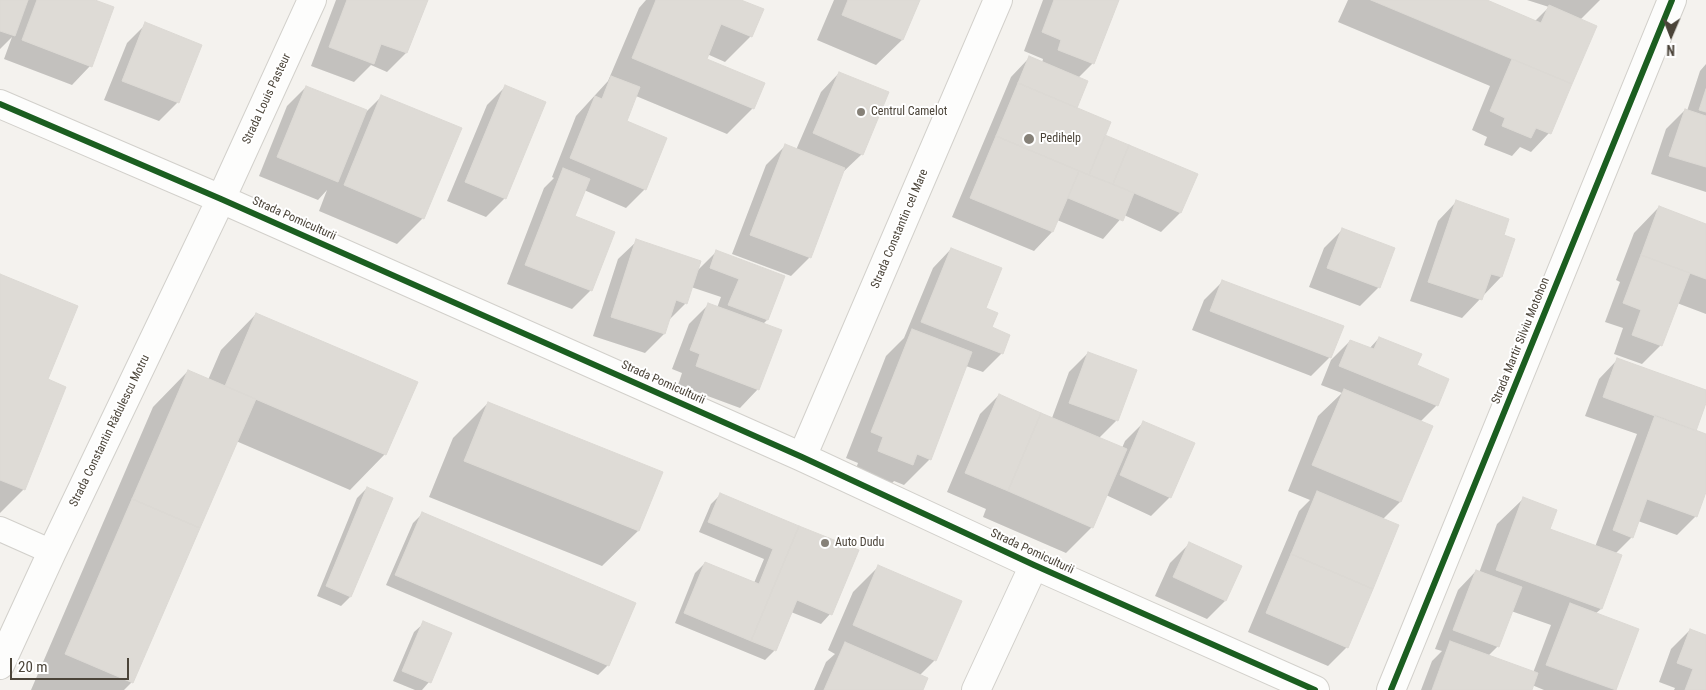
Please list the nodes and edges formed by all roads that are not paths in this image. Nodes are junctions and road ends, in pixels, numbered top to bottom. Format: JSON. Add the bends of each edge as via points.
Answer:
{"nodes":[{"id":1,"x":312,"y":0,"type":"edge"},
{"id":2,"x":998,"y":0,"type":"edge"},
{"id":3,"x":1672,"y":0,"type":"edge"},
{"id":4,"x":0,"y":104,"type":"edge"},
{"id":5,"x":222,"y":199,"type":"junction"},
{"id":6,"x":802,"y":457,"type":"junction"},
{"id":7,"x":0,"y":530,"type":"edge"},
{"id":8,"x":52,"y":552,"type":"junction"},
{"id":9,"x":1034,"y":566,"type":"junction"},
{"id":10,"x":0,"y":665,"type":"edge"},
{"id":11,"x":976,"y":690,"type":"edge"},
{"id":12,"x":1315,"y":690,"type":"edge"},
{"id":13,"x":1392,"y":690,"type":"edge"}],
"edges":[{"from":1,"to":5,"type":"street","name":"Strada Louis Pasteur"},
{"from":2,"to":6,"type":"street","name":"Strada Constantin cel Mare"},
{"from":3,"to":13,"type":"street","name":"Strada Martir Silviu Motohon"},
{"from":4,"to":5,"type":"street","name":"Strada Pomiculturii"},
{"from":5,"to":6,"type":"street","name":"Strada Pomiculturii"},
{"from":5,"to":8,"type":"street","name":"Strada Constantin Rădulescu Motru"},
{"from":6,"to":9,"type":"street","name":"Strada Pomiculturii"},
{"from":7,"to":8,"type":"lane"},
{"from":8,"to":10,"type":"street","name":"Strada Constantin Rădulescu Motru"},
{"from":9,"to":11,"type":"street"},
{"from":9,"to":12,"type":"street","name":"Strada Pomiculturii"}]}
